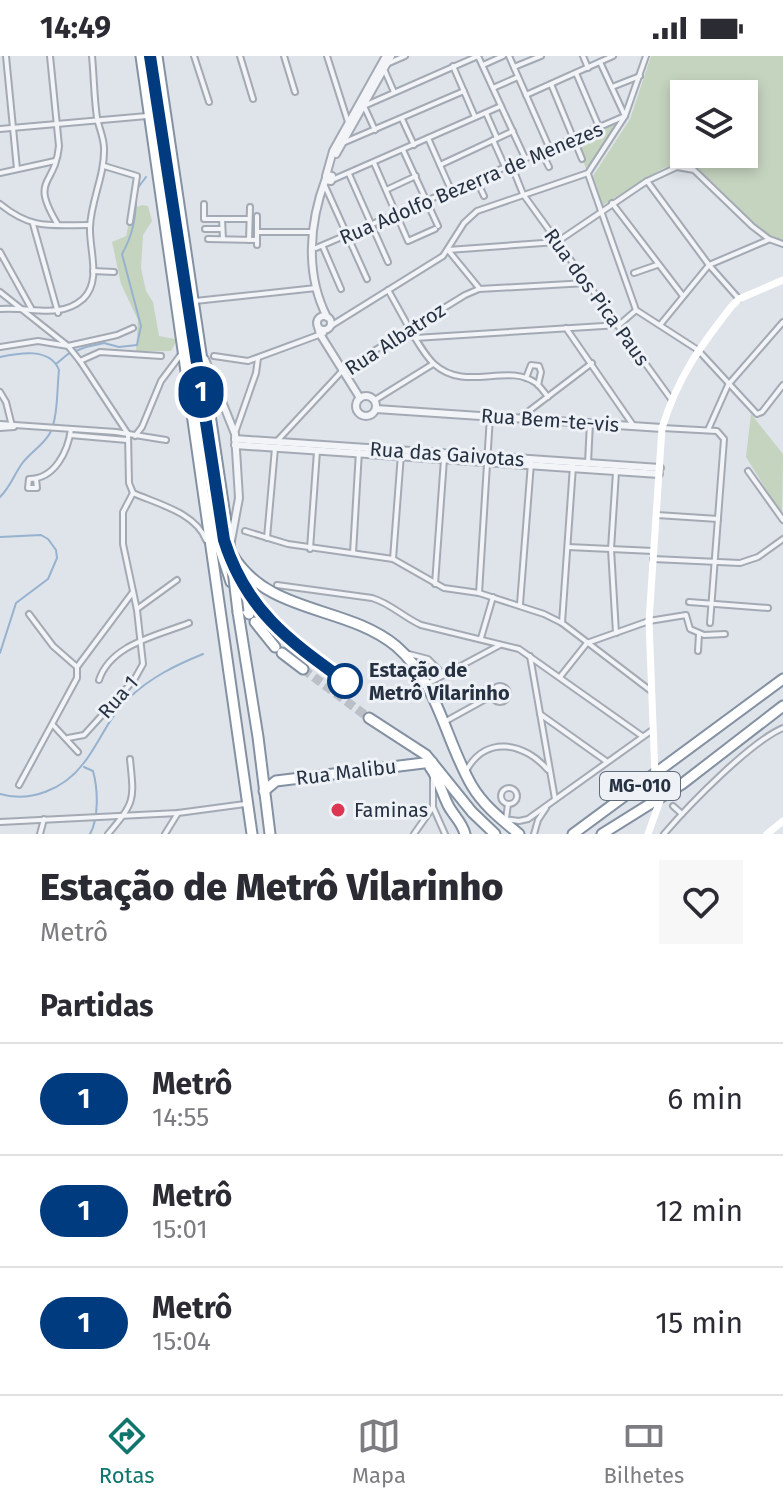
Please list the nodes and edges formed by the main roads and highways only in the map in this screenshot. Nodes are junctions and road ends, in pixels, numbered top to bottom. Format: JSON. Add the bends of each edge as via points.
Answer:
{"nodes":[{"id":1,"x":141,"y":56,"type":"edge"},
{"id":2,"x":157,"y":56,"type":"edge"},
{"id":3,"x":172,"y":273,"type":"junction"},
{"id":4,"x":783,"y":280,"type":"edge"},
{"id":5,"x":230,"y":549,"type":"junction"},
{"id":6,"x":231,"y":582,"type":"dead end"},
{"id":7,"x":240,"y":607,"type":"junction"},
{"id":8,"x":303,"y":669,"type":"tunnel mouth"},
{"id":9,"x":783,"y":679,"type":"edge"},
{"id":10,"x":783,"y":706,"type":"edge"},
{"id":11,"x":369,"y":718,"type":"tunnel mouth"},
{"id":12,"x":431,"y":765,"type":"junction"},
{"id":13,"x":657,"y":771,"type":"junction"},
{"id":14,"x":264,"y":791,"type":"junction"},
{"id":15,"x":661,"y":798,"type":"junction"},
{"id":16,"x":649,"y":806,"type":"junction"},
{"id":17,"x":654,"y":816,"type":"junction"},
{"id":18,"x":783,"y":821,"type":"edge"},
{"id":19,"x":252,"y":834,"type":"edge"},
{"id":20,"x":270,"y":834,"type":"edge"},
{"id":21,"x":465,"y":834,"type":"edge"},
{"id":22,"x":495,"y":834,"type":"edge"},
{"id":23,"x":519,"y":834,"type":"edge"},
{"id":24,"x":573,"y":834,"type":"edge"},
{"id":25,"x":602,"y":834,"type":"edge"},
{"id":26,"x":648,"y":834,"type":"edge"},
{"id":27,"x":767,"y":834,"type":"edge"}],
"edges":[{"from":1,"to":3,"type":"highway"},
{"from":2,"to":5,"type":"highway"},
{"from":3,"to":6,"type":"highway","via":[[217,540]]},
{"from":3,"to":19,"type":"highway"},
{"from":4,"to":13,"type":"main road","via":[[739,299],[698,350],[662,428],[649,621]]},
{"from":5,"to":7,"type":"highway","bridge":true},
{"from":5,"to":23,"type":"highway","via":[[247,575],[273,593],[355,622],[403,652],[427,684],[479,796]]},
{"from":7,"to":8,"type":"highway"},
{"from":7,"to":14,"type":"highway"},
{"from":9,"to":13,"type":"highway","number":"MG-010"},
{"from":10,"to":15,"type":"highway","number":"MG-010"},
{"from":11,"to":12,"type":"highway"},
{"from":12,"to":14,"type":"highway","name":"Rua Malibu","via":[[276,781]]},
{"from":12,"to":21,"type":"highway"},
{"from":12,"to":22,"type":"highway"},
{"from":13,"to":24,"type":"highway","number":"MG-010"},
{"from":14,"to":20,"type":"highway"},
{"from":15,"to":16,"type":"highway","number":"MG-010"},
{"from":15,"to":17,"type":"main road"},
{"from":16,"to":17,"type":"main road"},
{"from":16,"to":25,"type":"highway","number":"MG-010"},
{"from":17,"to":26,"type":"main road"},
{"from":18,"to":27,"type":"main road"}]}
